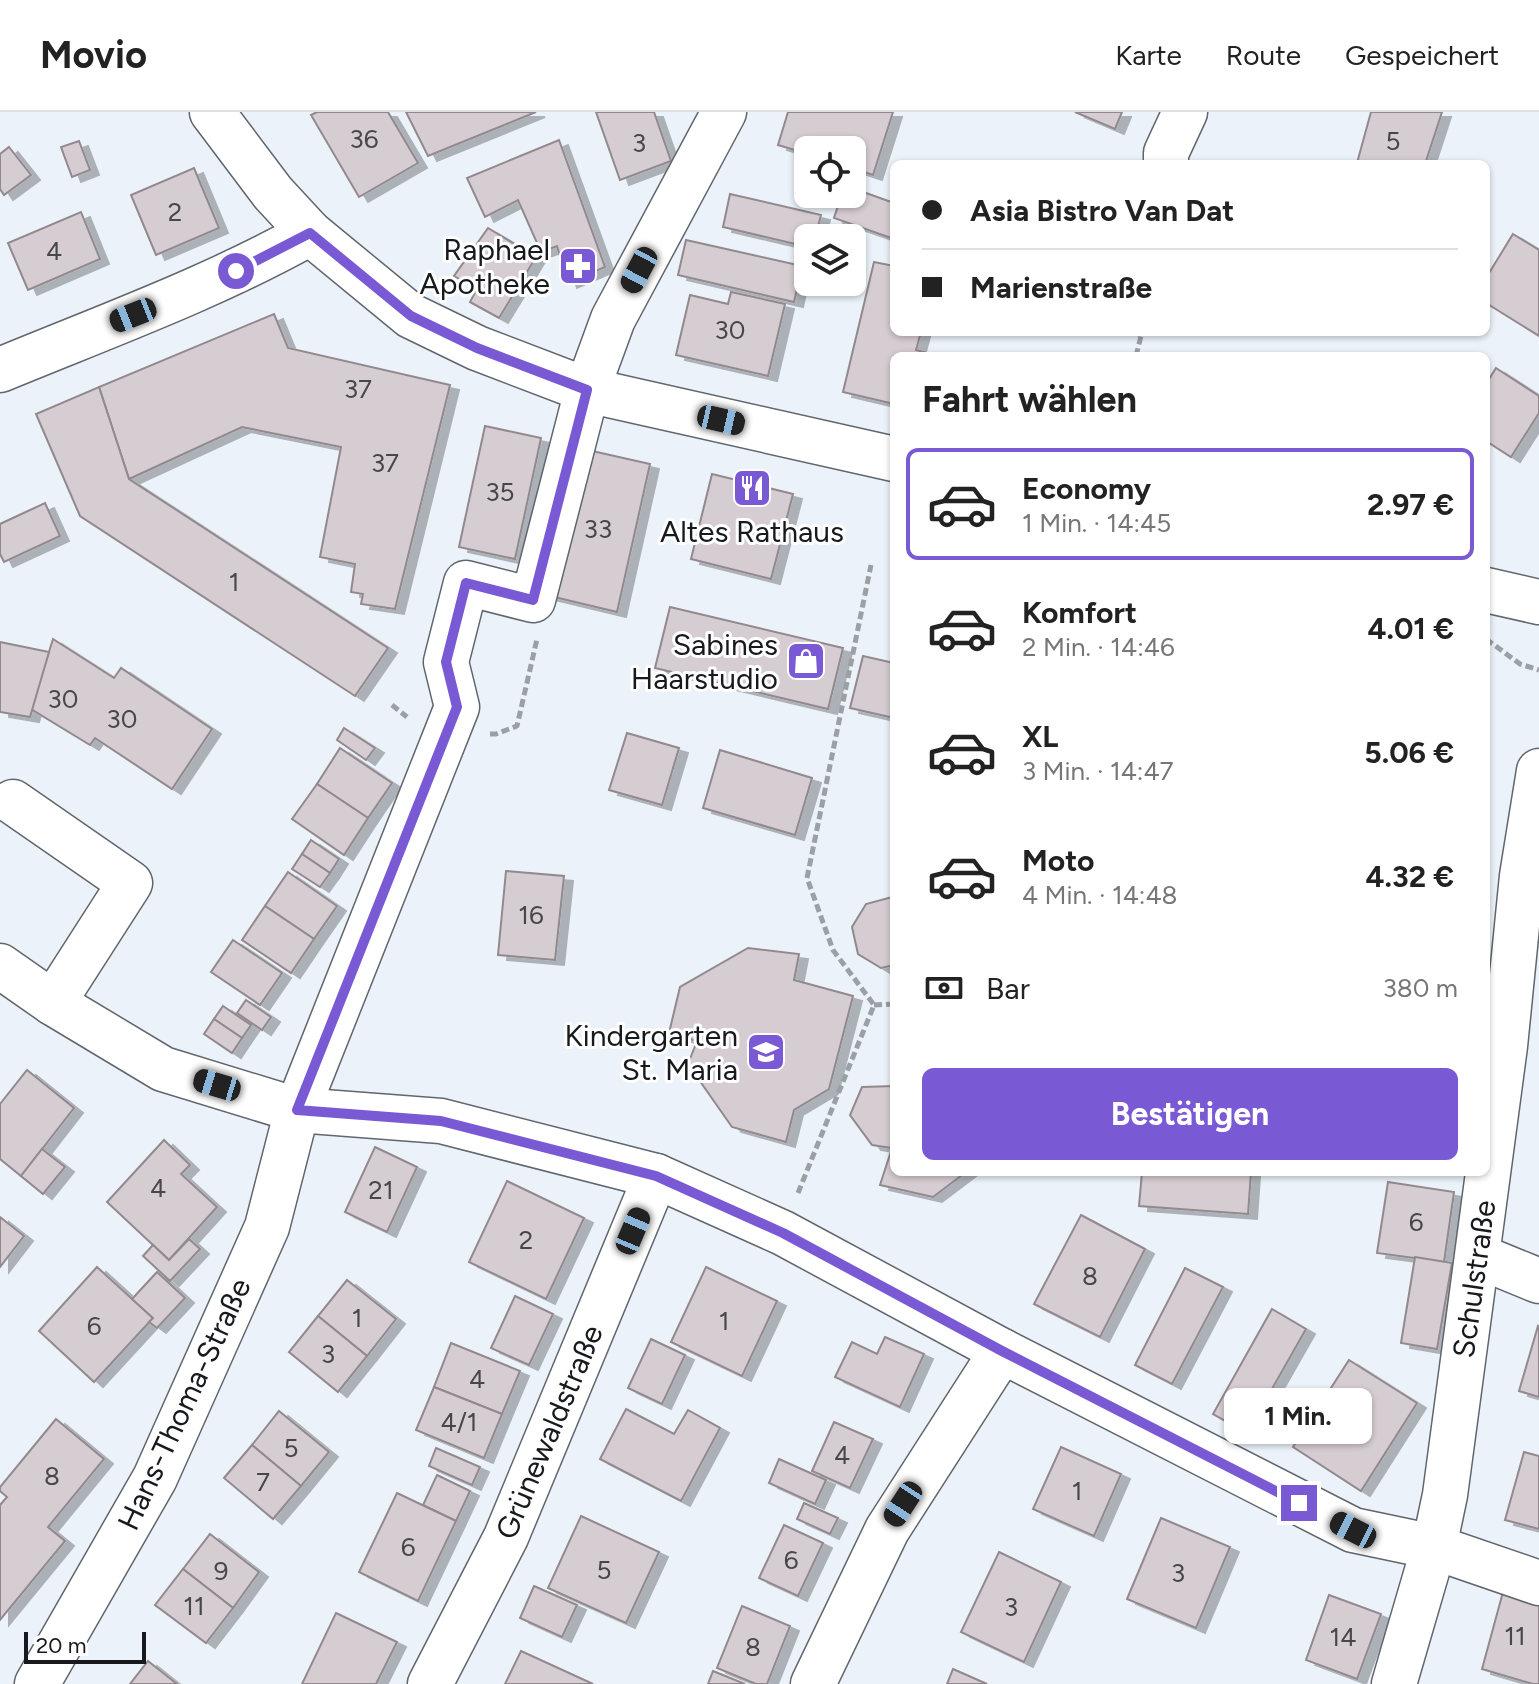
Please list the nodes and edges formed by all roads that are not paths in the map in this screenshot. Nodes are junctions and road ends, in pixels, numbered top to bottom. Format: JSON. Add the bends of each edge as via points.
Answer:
{"nodes":[{"id":1,"x":212,"y":112,"type":"edge"},
{"id":2,"x":724,"y":112,"type":"edge"},
{"id":3,"x":1185,"y":112,"type":"edge"},
{"id":4,"x":1166,"y":160,"type":"edge"},
{"id":5,"x":310,"y":233,"type":"junction"},
{"id":6,"x":0,"y":370,"type":"edge"},
{"id":7,"x":587,"y":390,"type":"junction"},
{"id":8,"x":890,"y":458,"type":"edge"},
{"id":9,"x":1490,"y":591,"type":"edge"},
{"id":10,"x":1539,"y":602,"type":"edge"},
{"id":11,"x":1539,"y":771,"type":"edge"},
{"id":12,"x":13,"y":802,"type":"dead end"},
{"id":13,"x":0,"y":966,"type":"edge"},
{"id":14,"x":53,"y":1003,"type":"junction"},
{"id":15,"x":297,"y":1110,"type":"junction"},
{"id":16,"x":1490,"y":1163,"type":"edge"},
{"id":17,"x":656,"y":1176,"type":"junction"},
{"id":18,"x":1488,"y":1176,"type":"edge"},
{"id":19,"x":1478,"y":1256,"type":"junction"},
{"id":20,"x":1539,"y":1281,"type":"edge"},
{"id":21,"x":1002,"y":1351,"type":"junction"},
{"id":22,"x":1434,"y":1547,"type":"junction"},
{"id":23,"x":1539,"y":1583,"type":"edge"},
{"id":24,"x":37,"y":1684,"type":"edge"},
{"id":25,"x":430,"y":1684,"type":"edge"},
{"id":26,"x":813,"y":1684,"type":"edge"},
{"id":27,"x":1394,"y":1684,"type":"edge"}],
"edges":[{"from":1,"to":5,"type":"street"},
{"from":2,"to":7,"type":"street","via":[[613,319]]},
{"from":3,"to":4,"type":"street"},
{"from":5,"to":6,"type":"street","via":[[213,281]]},
{"from":5,"to":7,"type":"street","via":[[411,316]]},
{"from":7,"to":8,"type":"street"},
{"from":7,"to":15,"type":"street","name":"Hans-Thoma-Straße","via":[[533,600],[466,583],[446,662],[457,707]]},
{"from":9,"to":10,"type":"street"},
{"from":11,"to":16,"type":"street","name":"Schulstraße"},
{"from":12,"to":14,"type":"street","via":[[130,883]]},
{"from":13,"to":14,"type":"street"},
{"from":14,"to":15,"type":"street","via":[[163,1069]]},
{"from":15,"to":17,"type":"street","via":[[441,1121]]},
{"from":15,"to":24,"type":"street","name":"Hans-Thoma-Straße","via":[[267,1227],[155,1478]]},
{"from":17,"to":21,"type":"street","via":[[783,1233]]},
{"from":17,"to":25,"type":"street","name":"Grünewaldstraße","via":[[506,1537]]},
{"from":18,"to":19,"type":"street","name":"Schulstraße"},
{"from":19,"to":20,"type":"street"},
{"from":19,"to":22,"type":"street","name":"Schulstraße"},
{"from":21,"to":22,"type":"street","via":[[1353,1530]]},
{"from":21,"to":26,"type":"street","via":[[887,1530]]},
{"from":22,"to":23,"type":"street"},
{"from":22,"to":27,"type":"street","name":"Schulstraße"}]}
